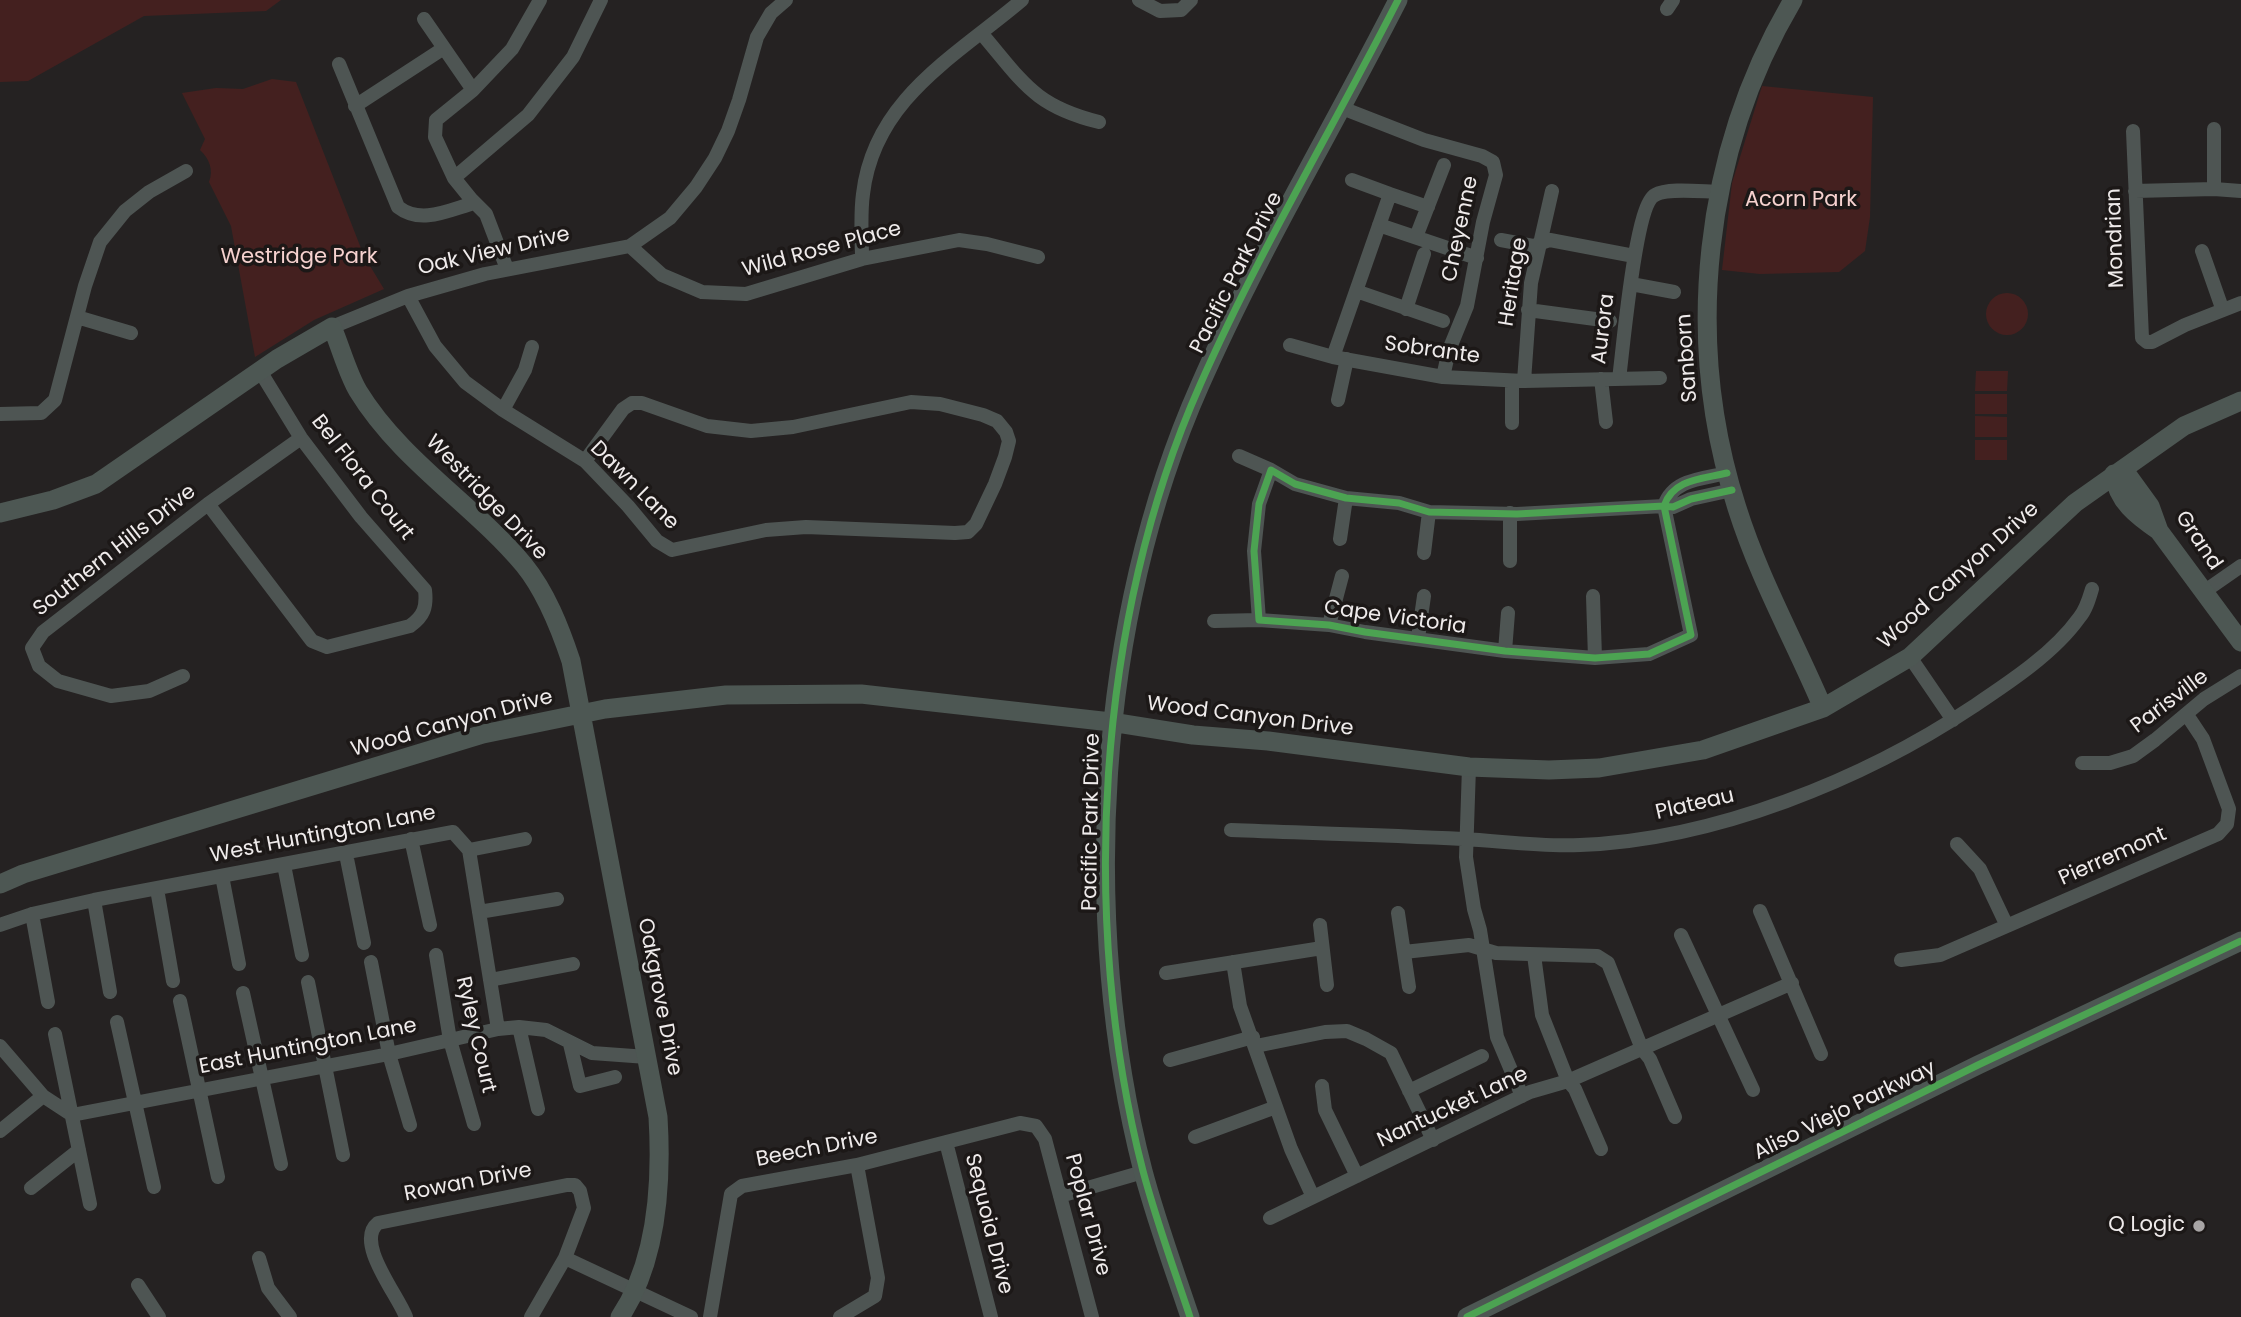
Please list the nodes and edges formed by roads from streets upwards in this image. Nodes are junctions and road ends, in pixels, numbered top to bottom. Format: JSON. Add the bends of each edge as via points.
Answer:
{"nodes":[{"id":1,"x":540,"y":0,"type":"edge"},
{"id":2,"x":601,"y":0,"type":"edge"},
{"id":3,"x":786,"y":0,"type":"edge"},
{"id":4,"x":1022,"y":0,"type":"edge"},
{"id":5,"x":1139,"y":0,"type":"edge"},
{"id":6,"x":1191,"y":0,"type":"edge"},
{"id":7,"x":1398,"y":0,"type":"edge"},
{"id":8,"x":1793,"y":0,"type":"edge"},
{"id":9,"x":424,"y":19,"type":"dead end"},
{"id":10,"x":982,"y":34,"type":"junction"},
{"id":11,"x":444,"y":48,"type":"junction"},
{"id":12,"x":339,"y":64,"type":"dead end"},
{"id":13,"x":472,"y":90,"type":"junction"},
{"id":14,"x":355,"y":106,"type":"junction"},
{"id":15,"x":1342,"y":108,"type":"junction"},
{"id":16,"x":1099,"y":122,"type":"dead end"},
{"id":17,"x":2214,"y":129,"type":"dead end"},
{"id":18,"x":2133,"y":131,"type":"dead end"},
{"id":19,"x":1444,"y":165,"type":"dead end"},
{"id":20,"x":186,"y":171,"type":"dead end"},
{"id":21,"x":454,"y":178,"type":"junction"},
{"id":22,"x":1352,"y":180,"type":"dead end"},
{"id":23,"x":2214,"y":189,"type":"junction"},
{"id":24,"x":1552,"y":191,"type":"dead end"},
{"id":25,"x":2135,"y":191,"type":"junction"},
{"id":26,"x":2241,"y":191,"type":"edge"},
{"id":27,"x":1720,"y":192,"type":"junction"},
{"id":28,"x":1390,"y":194,"type":"junction"},
{"id":29,"x":474,"y":203,"type":"junction"},
{"id":30,"x":1428,"y":207,"type":"junction"},
{"id":31,"x":1379,"y":225,"type":"junction"},
{"id":32,"x":1416,"y":237,"type":"junction"},
{"id":33,"x":1501,"y":240,"type":"dead end"},
{"id":34,"x":1541,"y":242,"type":"junction"},
{"id":35,"x":630,"y":246,"type":"junction"},
{"id":36,"x":2202,"y":251,"type":"dead end"},
{"id":37,"x":1424,"y":254,"type":"dead end"},
{"id":38,"x":1634,"y":256,"type":"junction"},
{"id":39,"x":1038,"y":257,"type":"dead end"},
{"id":40,"x":1477,"y":258,"type":"junction"},
{"id":41,"x":862,"y":259,"type":"junction"},
{"id":42,"x":507,"y":268,"type":"junction"},
{"id":43,"x":1631,"y":284,"type":"junction"},
{"id":44,"x":1356,"y":292,"type":"junction"},
{"id":45,"x":1674,"y":292,"type":"dead end"},
{"id":46,"x":408,"y":296,"type":"junction"},
{"id":47,"x":2241,"y":303,"type":"edge"},
{"id":48,"x":2222,"y":308,"type":"junction"},
{"id":49,"x":1406,"y":309,"type":"junction"},
{"id":50,"x":1528,"y":310,"type":"junction"},
{"id":51,"x":77,"y":317,"type":"junction"},
{"id":52,"x":1443,"y":321,"type":"dead end"},
{"id":53,"x":1610,"y":321,"type":"dead end"},
{"id":54,"x":332,"y":327,"type":"junction"},
{"id":55,"x":131,"y":333,"type":"dead end"},
{"id":56,"x":1290,"y":345,"type":"dead end"},
{"id":57,"x":532,"y":347,"type":"dead end"},
{"id":58,"x":1340,"y":358,"type":"junction"},
{"id":59,"x":260,"y":371,"type":"junction"},
{"id":60,"x":1443,"y":377,"type":"junction"},
{"id":61,"x":1660,"y":378,"type":"dead end"},
{"id":62,"x":1601,"y":379,"type":"junction"},
{"id":63,"x":1619,"y":379,"type":"junction"},
{"id":64,"x":1518,"y":381,"type":"junction"},
{"id":65,"x":1338,"y":400,"type":"dead end"},
{"id":66,"x":2241,"y":401,"type":"edge"},
{"id":67,"x":503,"y":410,"type":"junction"},
{"id":68,"x":0,"y":414,"type":"edge"},
{"id":69,"x":1606,"y":422,"type":"dead end"},
{"id":70,"x":1512,"y":423,"type":"dead end"},
{"id":71,"x":301,"y":438,"type":"junction"},
{"id":72,"x":1239,"y":456,"type":"dead end"},
{"id":73,"x":585,"y":461,"type":"junction"},
{"id":74,"x":1271,"y":470,"type":"junction"},
{"id":75,"x":2114,"y":474,"type":"junction"},
{"id":76,"x":1729,"y":482,"type":"junction"},
{"id":77,"x":1346,"y":498,"type":"junction"},
{"id":78,"x":208,"y":504,"type":"junction"},
{"id":79,"x":1664,"y":506,"type":"junction"},
{"id":80,"x":1429,"y":512,"type":"junction"},
{"id":81,"x":0,"y":513,"type":"edge"},
{"id":82,"x":1510,"y":513,"type":"junction"},
{"id":83,"x":1340,"y":539,"type":"dead end"},
{"id":84,"x":1424,"y":554,"type":"dead end"},
{"id":85,"x":1510,"y":561,"type":"dead end"},
{"id":86,"x":2241,"y":566,"type":"edge"},
{"id":87,"x":1342,"y":576,"type":"dead end"},
{"id":88,"x":2092,"y":589,"type":"dead end"},
{"id":89,"x":2205,"y":591,"type":"junction"},
{"id":90,"x":1424,"y":596,"type":"dead end"},
{"id":91,"x":1593,"y":596,"type":"dead end"},
{"id":92,"x":1508,"y":613,"type":"dead end"},
{"id":93,"x":1259,"y":620,"type":"junction"},
{"id":94,"x":1214,"y":621,"type":"dead end"},
{"id":95,"x":1329,"y":625,"type":"junction"},
{"id":96,"x":1418,"y":638,"type":"junction"},
{"id":97,"x":2241,"y":642,"type":"edge"},
{"id":98,"x":1505,"y":651,"type":"junction"},
{"id":99,"x":1910,"y":657,"type":"junction"},
{"id":100,"x":1595,"y":658,"type":"junction"},
{"id":101,"x":183,"y":676,"type":"dead end"},
{"id":102,"x":2241,"y":676,"type":"edge"},
{"id":103,"x":1823,"y":708,"type":"junction"},
{"id":104,"x":582,"y":713,"type":"junction"},
{"id":105,"x":2187,"y":715,"type":"junction"},
{"id":106,"x":1953,"y":720,"type":"junction"},
{"id":107,"x":1111,"y":723,"type":"junction"},
{"id":108,"x":2082,"y":763,"type":"dead end"},
{"id":109,"x":1469,"y":767,"type":"junction"},
{"id":110,"x":1231,"y":830,"type":"dead end"},
{"id":111,"x":411,"y":839,"type":"junction"},
{"id":112,"x":526,"y":839,"type":"dead end"},
{"id":113,"x":1467,"y":839,"type":"junction"},
{"id":114,"x":1957,"y":844,"type":"dead end"},
{"id":115,"x":470,"y":850,"type":"junction"},
{"id":116,"x":346,"y":854,"type":"junction"},
{"id":117,"x":284,"y":865,"type":"junction"},
{"id":118,"x":222,"y":876,"type":"junction"},
{"id":119,"x":0,"y":884,"type":"edge"},
{"id":120,"x":157,"y":889,"type":"junction"},
{"id":121,"x":557,"y":899,"type":"dead end"},
{"id":122,"x":94,"y":900,"type":"junction"},
{"id":123,"x":1760,"y":911,"type":"dead end"},
{"id":124,"x":480,"y":912,"type":"junction"},
{"id":125,"x":1398,"y":913,"type":"dead end"},
{"id":126,"x":32,"y":914,"type":"junction"},
{"id":127,"x":0,"y":925,"type":"edge"},
{"id":128,"x":430,"y":925,"type":"dead end"},
{"id":129,"x":1320,"y":925,"type":"dead end"},
{"id":130,"x":2007,"y":926,"type":"junction"},
{"id":131,"x":1681,"y":935,"type":"dead end"},
{"id":132,"x":2241,"y":941,"type":"edge"},
{"id":133,"x":364,"y":943,"type":"dead end"},
{"id":134,"x":1322,"y":948,"type":"junction"},
{"id":135,"x":1483,"y":949,"type":"junction"},
{"id":136,"x":1404,"y":952,"type":"junction"},
{"id":137,"x":302,"y":955,"type":"dead end"},
{"id":138,"x":436,"y":955,"type":"dead end"},
{"id":139,"x":1534,"y":955,"type":"junction"},
{"id":140,"x":1901,"y":960,"type":"dead end"},
{"id":141,"x":371,"y":962,"type":"dead end"},
{"id":142,"x":1233,"y":962,"type":"junction"},
{"id":143,"x":239,"y":964,"type":"dead end"},
{"id":144,"x":573,"y":964,"type":"dead end"},
{"id":145,"x":1166,"y":973,"type":"dead end"},
{"id":146,"x":490,"y":980,"type":"junction"},
{"id":147,"x":173,"y":981,"type":"dead end"},
{"id":148,"x":308,"y":982,"type":"dead end"},
{"id":149,"x":1792,"y":983,"type":"junction"},
{"id":150,"x":1327,"y":985,"type":"dead end"},
{"id":151,"x":1409,"y":987,"type":"dead end"},
{"id":152,"x":110,"y":992,"type":"dead end"},
{"id":153,"x":243,"y":993,"type":"dead end"},
{"id":154,"x":180,"y":1000,"type":"dead end"},
{"id":155,"x":48,"y":1002,"type":"dead end"},
{"id":156,"x":1718,"y":1015,"type":"junction"},
{"id":157,"x":117,"y":1022,"type":"dead end"},
{"id":158,"x":519,"y":1027,"type":"junction"},
{"id":159,"x":498,"y":1029,"type":"junction"},
{"id":160,"x":55,"y":1034,"type":"dead end"},
{"id":161,"x":450,"y":1040,"type":"junction"},
{"id":162,"x":1254,"y":1042,"type":"junction"},
{"id":163,"x":570,"y":1044,"type":"junction"},
{"id":164,"x":1,"y":1048,"type":"edge"},
{"id":165,"x":1642,"y":1049,"type":"junction"},
{"id":166,"x":389,"y":1054,"type":"junction"},
{"id":167,"x":1821,"y":1054,"type":"dead end"},
{"id":168,"x":647,"y":1056,"type":"junction"},
{"id":169,"x":1482,"y":1056,"type":"dead end"},
{"id":170,"x":1170,"y":1060,"type":"dead end"},
{"id":171,"x":324,"y":1066,"type":"junction"},
{"id":172,"x":615,"y":1077,"type":"dead end"},
{"id":173,"x":262,"y":1079,"type":"junction"},
{"id":174,"x":1568,"y":1081,"type":"junction"},
{"id":175,"x":1322,"y":1086,"type":"dead end"},
{"id":176,"x":200,"y":1090,"type":"junction"},
{"id":177,"x":1753,"y":1090,"type":"dead end"},
{"id":178,"x":1409,"y":1091,"type":"junction"},
{"id":179,"x":43,"y":1096,"type":"junction"},
{"id":180,"x":1522,"y":1096,"type":"junction"},
{"id":181,"x":135,"y":1102,"type":"junction"},
{"id":182,"x":1276,"y":1107,"type":"junction"},
{"id":183,"x":538,"y":1109,"type":"dead end"},
{"id":184,"x":72,"y":1115,"type":"junction"},
{"id":185,"x":1675,"y":1117,"type":"dead end"},
{"id":186,"x":474,"y":1124,"type":"dead end"},
{"id":187,"x":410,"y":1125,"type":"dead end"},
{"id":188,"x":1035,"y":1126,"type":"joint"},
{"id":189,"x":0,"y":1131,"type":"edge"},
{"id":190,"x":1195,"y":1137,"type":"dead end"},
{"id":191,"x":1433,"y":1140,"type":"junction"},
{"id":192,"x":946,"y":1142,"type":"junction"},
{"id":193,"x":1601,"y":1149,"type":"dead end"},
{"id":194,"x":79,"y":1150,"type":"junction"},
{"id":195,"x":342,"y":1155,"type":"dead end"},
{"id":196,"x":281,"y":1164,"type":"dead end"},
{"id":197,"x":857,"y":1165,"type":"junction"},
{"id":198,"x":1143,"y":1172,"type":"junction"},
{"id":199,"x":218,"y":1177,"type":"dead end"},
{"id":200,"x":1357,"y":1177,"type":"junction"},
{"id":201,"x":154,"y":1187,"type":"dead end"},
{"id":202,"x":31,"y":1188,"type":"dead end"},
{"id":203,"x":1059,"y":1196,"type":"junction"},
{"id":204,"x":1314,"y":1197,"type":"junction"},
{"id":205,"x":90,"y":1204,"type":"dead end"},
{"id":206,"x":1270,"y":1218,"type":"dead end"},
{"id":207,"x":258,"y":1258,"type":"dead end"},
{"id":208,"x":565,"y":1258,"type":"junction"},
{"id":209,"x":138,"y":1285,"type":"dead end"},
{"id":210,"x":634,"y":1290,"type":"junction"},
{"id":211,"x":159,"y":1317,"type":"edge"},
{"id":212,"x":290,"y":1317,"type":"edge"},
{"id":213,"x":406,"y":1317,"type":"edge"},
{"id":214,"x":531,"y":1317,"type":"edge"},
{"id":215,"x":620,"y":1317,"type":"edge"},
{"id":216,"x":691,"y":1317,"type":"edge"},
{"id":217,"x":710,"y":1317,"type":"edge"},
{"id":218,"x":840,"y":1317,"type":"edge"},
{"id":219,"x":990,"y":1317,"type":"edge"},
{"id":220,"x":1092,"y":1317,"type":"edge"},
{"id":221,"x":1190,"y":1317,"type":"edge"},
{"id":222,"x":1467,"y":1317,"type":"edge"}],
"edges":[{"from":1,"to":13,"type":"street","via":[[512,49]]},
{"from":2,"to":21,"type":"street","via":[[573,57],[528,115]]},
{"from":3,"to":35,"type":"street","name":"Oak View Drive","via":[[771,13],[757,37],[728,131],[696,187],[670,218]]},
{"from":4,"to":10,"type":"street"},
{"from":5,"to":6,"type":"street","via":[[1160,11],[1181,10]]},
{"from":7,"to":15,"type":"street","name":"Pacific Park Drive"},
{"from":8,"to":27,"type":"street","name":"Sanborn","via":[[1773,34],[1738,121]]},
{"from":9,"to":11,"type":"street"},
{"from":10,"to":16,"type":"street","via":[[1032,92],[1071,115]]},
{"from":10,"to":41,"type":"street","via":[[918,85],[882,131],[863,194]]},
{"from":11,"to":13,"type":"street"},
{"from":11,"to":14,"type":"street"},
{"from":12,"to":14,"type":"street"},
{"from":13,"to":21,"type":"street","via":[[436,120],[435,137]]},
{"from":14,"to":29,"type":"street","via":[[398,207],[421,218]]},
{"from":15,"to":40,"type":"street","name":"Cheyenne","via":[[1493,162],[1496,175]]},
{"from":15,"to":107,"type":"street","name":"Pacific Park Drive","via":[[1236,307],[1184,424],[1129,611]]},
{"from":17,"to":23,"type":"street"},
{"from":18,"to":25,"type":"street","name":"Mondrian"},
{"from":19,"to":30,"type":"street"},
{"from":20,"to":51,"type":"street","via":[[125,211],[100,242]]},
{"from":21,"to":29,"type":"street"},
{"from":22,"to":28,"type":"street"},
{"from":23,"to":25,"type":"street"},
{"from":23,"to":26,"type":"street"},
{"from":24,"to":34,"type":"street","name":"Heritage"},
{"from":25,"to":48,"type":"street","name":"Mondrian","via":[[2143,338],[2157,340]]},
{"from":27,"to":38,"type":"street","name":"Aurora","via":[[1653,195],[1646,205]]},
{"from":27,"to":76,"type":"street","name":"Sanborn","via":[[1707,316],[1711,387]]},
{"from":28,"to":30,"type":"street"},
{"from":28,"to":31,"type":"street"},
{"from":29,"to":42,"type":"street","via":[[486,214]]},
{"from":30,"to":32,"type":"street"},
{"from":31,"to":32,"type":"street"},
{"from":31,"to":44,"type":"street"},
{"from":32,"to":40,"type":"street"},
{"from":33,"to":34,"type":"street","via":[[1534,246]]},
{"from":34,"to":38,"type":"street"},
{"from":34,"to":50,"type":"street","name":"Heritage"},
{"from":35,"to":41,"type":"street","name":"Wild Rose Place","via":[[662,275],[702,292],[735,294]]},
{"from":35,"to":42,"type":"street","name":"Oak View Drive"},
{"from":36,"to":48,"type":"street"},
{"from":37,"to":49,"type":"street"},
{"from":38,"to":43,"type":"street","name":"Aurora"},
{"from":39,"to":41,"type":"street","name":"Wild Rose Place","via":[[959,240]]},
{"from":40,"to":60,"type":"street","name":"Cheyenne","via":[[1467,306]]},
{"from":42,"to":46,"type":"street","name":"Oak View Drive"},
{"from":43,"to":45,"type":"street","name":"Aurora"},
{"from":43,"to":63,"type":"street","name":"Aurora"},
{"from":44,"to":49,"type":"street"},
{"from":44,"to":58,"type":"street"},
{"from":46,"to":54,"type":"street","name":"Oak View Drive"},
{"from":46,"to":67,"type":"street","name":"Dawn Lane","via":[[450,366]]},
{"from":47,"to":48,"type":"street"},
{"from":49,"to":52,"type":"street"},
{"from":50,"to":53,"type":"street"},
{"from":50,"to":64,"type":"street","name":"Heritage"},
{"from":51,"to":55,"type":"street"},
{"from":51,"to":68,"type":"street","via":[[55,400],[41,414]]},
{"from":54,"to":59,"type":"street","name":"Oak View Drive"},
{"from":54,"to":104,"type":"street","name":"Westridge Drive","via":[[358,390],[383,425],[526,567],[563,636]]},
{"from":56,"to":58,"type":"street","name":"Sobrante"},
{"from":57,"to":67,"type":"street","via":[[526,370]]},
{"from":58,"to":60,"type":"street","name":"Sobrante"},
{"from":58,"to":65,"type":"street"},
{"from":59,"to":71,"type":"street","name":"Bel Flora Court"},
{"from":59,"to":81,"type":"street","name":"Oak View Drive","via":[[96,484]]},
{"from":60,"to":64,"type":"street","name":"Sobrante"},
{"from":61,"to":63,"type":"street","name":"Sobrante"},
{"from":62,"to":63,"type":"street","name":"Sobrante"},
{"from":62,"to":64,"type":"street","name":"Sobrante"},
{"from":62,"to":69,"type":"street"},
{"from":64,"to":70,"type":"street"},
{"from":66,"to":75,"type":"street","name":"Wood Canyon Drive","via":[[2184,426]]},
{"from":67,"to":73,"type":"street","name":"Dawn Lane"},
{"from":71,"to":78,"type":"street","name":"Southern Hills Drive"},
{"from":71,"to":78,"type":"street","name":"Bel Flora Court","via":[[425,590],[427,603],[419,620],[327,647],[312,640]]},
{"from":72,"to":74,"type":"street"},
{"from":73,"to":73,"type":"street","name":"Dawn Lane","via":[[622,409],[632,403],[707,426],[751,431],[804,425],[911,402],[940,404],[997,421],[1009,441],[986,507],[968,532],[806,527],[766,530],[672,550],[657,541]]},
{"from":74,"to":77,"type":"street","via":[[1295,484]]},
{"from":74,"to":93,"type":"street","via":[[1259,504],[1254,551]]},
{"from":75,"to":89,"type":"street","name":"Grand","via":[[2129,477],[2150,506],[2159,531]]},
{"from":75,"to":99,"type":"street","name":"Wood Canyon Drive","via":[[2075,503]]},
{"from":76,"to":79,"type":"street","via":[[1684,483],[1668,495]]},
{"from":76,"to":103,"type":"street","name":"Sanborn","via":[[1760,572]]},
{"from":77,"to":80,"type":"street","via":[[1399,503]]},
{"from":77,"to":83,"type":"street"},
{"from":78,"to":101,"type":"street","name":"Southern Hills Drive","via":[[43,632],[32,648],[39,666],[58,681],[111,696],[149,691]]},
{"from":79,"to":82,"type":"street"},
{"from":79,"to":100,"type":"street","name":"Cape Victoria","via":[[1691,635],[1650,654]]},
{"from":80,"to":82,"type":"street"},
{"from":80,"to":84,"type":"street"},
{"from":82,"to":85,"type":"street"},
{"from":86,"to":89,"type":"street"},
{"from":87,"to":95,"type":"street"},
{"from":88,"to":106,"type":"street","name":"Plateau","via":[[2066,635],[2012,680]]},
{"from":89,"to":97,"type":"street","name":"Grand"},
{"from":90,"to":96,"type":"street"},
{"from":91,"to":100,"type":"street"},
{"from":92,"to":98,"type":"street"},
{"from":93,"to":94,"type":"street","name":"Cape Victoria"},
{"from":93,"to":95,"type":"street","name":"Cape Victoria"},
{"from":95,"to":96,"type":"street","name":"Cape Victoria"},
{"from":96,"to":98,"type":"street","name":"Cape Victoria"},
{"from":98,"to":100,"type":"street","name":"Cape Victoria"},
{"from":99,"to":103,"type":"street","name":"Wood Canyon Drive"},
{"from":99,"to":106,"type":"street"},
{"from":102,"to":105,"type":"street","name":"Parisville"},
{"from":103,"to":109,"type":"street","name":"Wood Canyon Drive","via":[[1703,750],[1599,768]]},
{"from":104,"to":107,"type":"street","name":"Wood Canyon Drive","via":[[726,695],[861,694]]},
{"from":104,"to":119,"type":"street","name":"Wood Canyon Drive","via":[[483,734]]},
{"from":104,"to":168,"type":"street","name":"Oakgrove Drive"},
{"from":105,"to":108,"type":"street","name":"Parisville","via":[[2133,756],[2110,763]]},
{"from":105,"to":130,"type":"street","name":"Pierremont","via":[[2203,739],[2225,797],[2227,824],[2217,834]]},
{"from":106,"to":113,"type":"street","name":"Plateau","via":[[1824,786],[1752,813],[1686,830],[1581,845]]},
{"from":107,"to":109,"type":"street","name":"Wood Canyon Drive"},
{"from":107,"to":198,"type":"street","name":"Pacific Park Drive","via":[[1106,874],[1112,994]]},
{"from":109,"to":113,"type":"street"},
{"from":110,"to":113,"type":"street","name":"Plateau"},
{"from":111,"to":115,"type":"street","name":"West Huntington Lane","via":[[453,832]]},
{"from":111,"to":116,"type":"street","name":"West Huntington Lane"},
{"from":111,"to":128,"type":"street"},
{"from":112,"to":115,"type":"street"},
{"from":113,"to":135,"type":"street"},
{"from":114,"to":130,"type":"street","via":[[1980,869]]},
{"from":115,"to":124,"type":"street"},
{"from":116,"to":117,"type":"street","name":"West Huntington Lane"},
{"from":116,"to":133,"type":"street"},
{"from":117,"to":118,"type":"street","name":"West Huntington Lane"},
{"from":117,"to":137,"type":"street"},
{"from":118,"to":120,"type":"street","name":"West Huntington Lane"},
{"from":118,"to":143,"type":"street"},
{"from":120,"to":122,"type":"street","name":"West Huntington Lane"},
{"from":120,"to":147,"type":"street"},
{"from":121,"to":124,"type":"street"},
{"from":122,"to":126,"type":"street","name":"West Huntington Lane"},
{"from":122,"to":152,"type":"street"},
{"from":123,"to":149,"type":"street"},
{"from":124,"to":146,"type":"street"},
{"from":125,"to":136,"type":"street"},
{"from":126,"to":127,"type":"street","name":"West Huntington Lane"},
{"from":126,"to":155,"type":"street"},
{"from":129,"to":134,"type":"street"},
{"from":130,"to":140,"type":"street","name":"Pierremont","via":[[1940,955]]},
{"from":131,"to":156,"type":"street"},
{"from":132,"to":222,"type":"street","name":"Aliso Viejo Parkway"},
{"from":134,"to":142,"type":"street"},
{"from":134,"to":150,"type":"street"},
{"from":135,"to":136,"type":"street","via":[[1469,945]]},
{"from":135,"to":139,"type":"street"},
{"from":135,"to":180,"type":"street","via":[[1497,1037]]},
{"from":136,"to":151,"type":"street"},
{"from":138,"to":161,"type":"street","name":"Ryley Court"},
{"from":139,"to":165,"type":"street","via":[[1597,956],[1608,963]]},
{"from":139,"to":174,"type":"street","via":[[1542,1015]]},
{"from":141,"to":166,"type":"street"},
{"from":142,"to":145,"type":"street"},
{"from":142,"to":162,"type":"street","via":[[1240,1006]]},
{"from":144,"to":146,"type":"street"},
{"from":146,"to":159,"type":"street"},
{"from":148,"to":171,"type":"street"},
{"from":149,"to":156,"type":"street","name":"Nantucket Lane"},
{"from":149,"to":167,"type":"street"},
{"from":153,"to":173,"type":"street"},
{"from":154,"to":176,"type":"street"},
{"from":156,"to":165,"type":"street","name":"Nantucket Lane"},
{"from":156,"to":177,"type":"street"},
{"from":157,"to":181,"type":"street"},
{"from":158,"to":159,"type":"street","name":"East Huntington Lane"},
{"from":158,"to":163,"type":"street","name":"East Huntington Lane","via":[[546,1030]]},
{"from":158,"to":183,"type":"street"},
{"from":159,"to":161,"type":"street","name":"East Huntington Lane"},
{"from":160,"to":184,"type":"street"},
{"from":161,"to":166,"type":"street","name":"East Huntington Lane"},
{"from":161,"to":186,"type":"street","name":"Ryley Court"},
{"from":162,"to":170,"type":"street"},
{"from":162,"to":178,"type":"street","via":[[1347,1031],[1391,1053]]},
{"from":162,"to":182,"type":"street"},
{"from":163,"to":168,"type":"street","name":"East Huntington Lane","via":[[592,1053]]},
{"from":163,"to":172,"type":"street","via":[[580,1086]]},
{"from":164,"to":179,"type":"street"},
{"from":165,"to":174,"type":"street","name":"Nantucket Lane"},
{"from":165,"to":185,"type":"street"},
{"from":166,"to":171,"type":"street","name":"East Huntington Lane"},
{"from":166,"to":187,"type":"street"},
{"from":168,"to":210,"type":"street","name":"Oakgrove Drive","via":[[658,1117],[660,1187]]},
{"from":169,"to":178,"type":"street"},
{"from":171,"to":173,"type":"street","name":"East Huntington Lane"},
{"from":171,"to":195,"type":"street"},
{"from":173,"to":176,"type":"street","name":"East Huntington Lane"},
{"from":173,"to":196,"type":"street"},
{"from":174,"to":180,"type":"street","name":"Nantucket Lane"},
{"from":174,"to":193,"type":"street"},
{"from":175,"to":200,"type":"street","via":[[1325,1110]]},
{"from":176,"to":181,"type":"street","name":"East Huntington Lane"},
{"from":176,"to":199,"type":"street"},
{"from":178,"to":191,"type":"street"},
{"from":179,"to":184,"type":"street"},
{"from":179,"to":189,"type":"street"},
{"from":180,"to":191,"type":"street","name":"Nantucket Lane"},
{"from":181,"to":184,"type":"street","name":"East Huntington Lane"},
{"from":181,"to":201,"type":"street"},
{"from":182,"to":190,"type":"street"},
{"from":182,"to":204,"type":"street"},
{"from":184,"to":194,"type":"street"},
{"from":188,"to":192,"type":"street","name":"Beech Drive","via":[[1020,1123]]},
{"from":188,"to":203,"type":"street","name":"Poplar Drive","via":[[1045,1139]]},
{"from":191,"to":200,"type":"street","name":"Nantucket Lane"},
{"from":192,"to":197,"type":"street","name":"Beech Drive"},
{"from":192,"to":219,"type":"street","name":"Sequoia Drive"},
{"from":194,"to":202,"type":"street"},
{"from":194,"to":205,"type":"street"},
{"from":197,"to":217,"type":"street","name":"Beech Drive","via":[[742,1186],[731,1194]]},
{"from":197,"to":218,"type":"street","via":[[878,1278],[875,1296]]},
{"from":198,"to":203,"type":"street"},
{"from":198,"to":221,"type":"street","name":"Pacific Park Drive"},
{"from":200,"to":204,"type":"street","name":"Nantucket Lane"},
{"from":203,"to":220,"type":"street","name":"Poplar Drive"},
{"from":204,"to":206,"type":"street","name":"Nantucket Lane"},
{"from":207,"to":212,"type":"street","via":[[268,1288]]},
{"from":208,"to":210,"type":"street"},
{"from":208,"to":213,"type":"street","name":"Rowan Drive","via":[[584,1208],[575,1185],[378,1223],[369,1235],[383,1277]]},
{"from":208,"to":214,"type":"street"},
{"from":209,"to":211,"type":"street"},
{"from":210,"to":215,"type":"street","name":"Oakgrove Drive"},
{"from":210,"to":216,"type":"street"}]}
